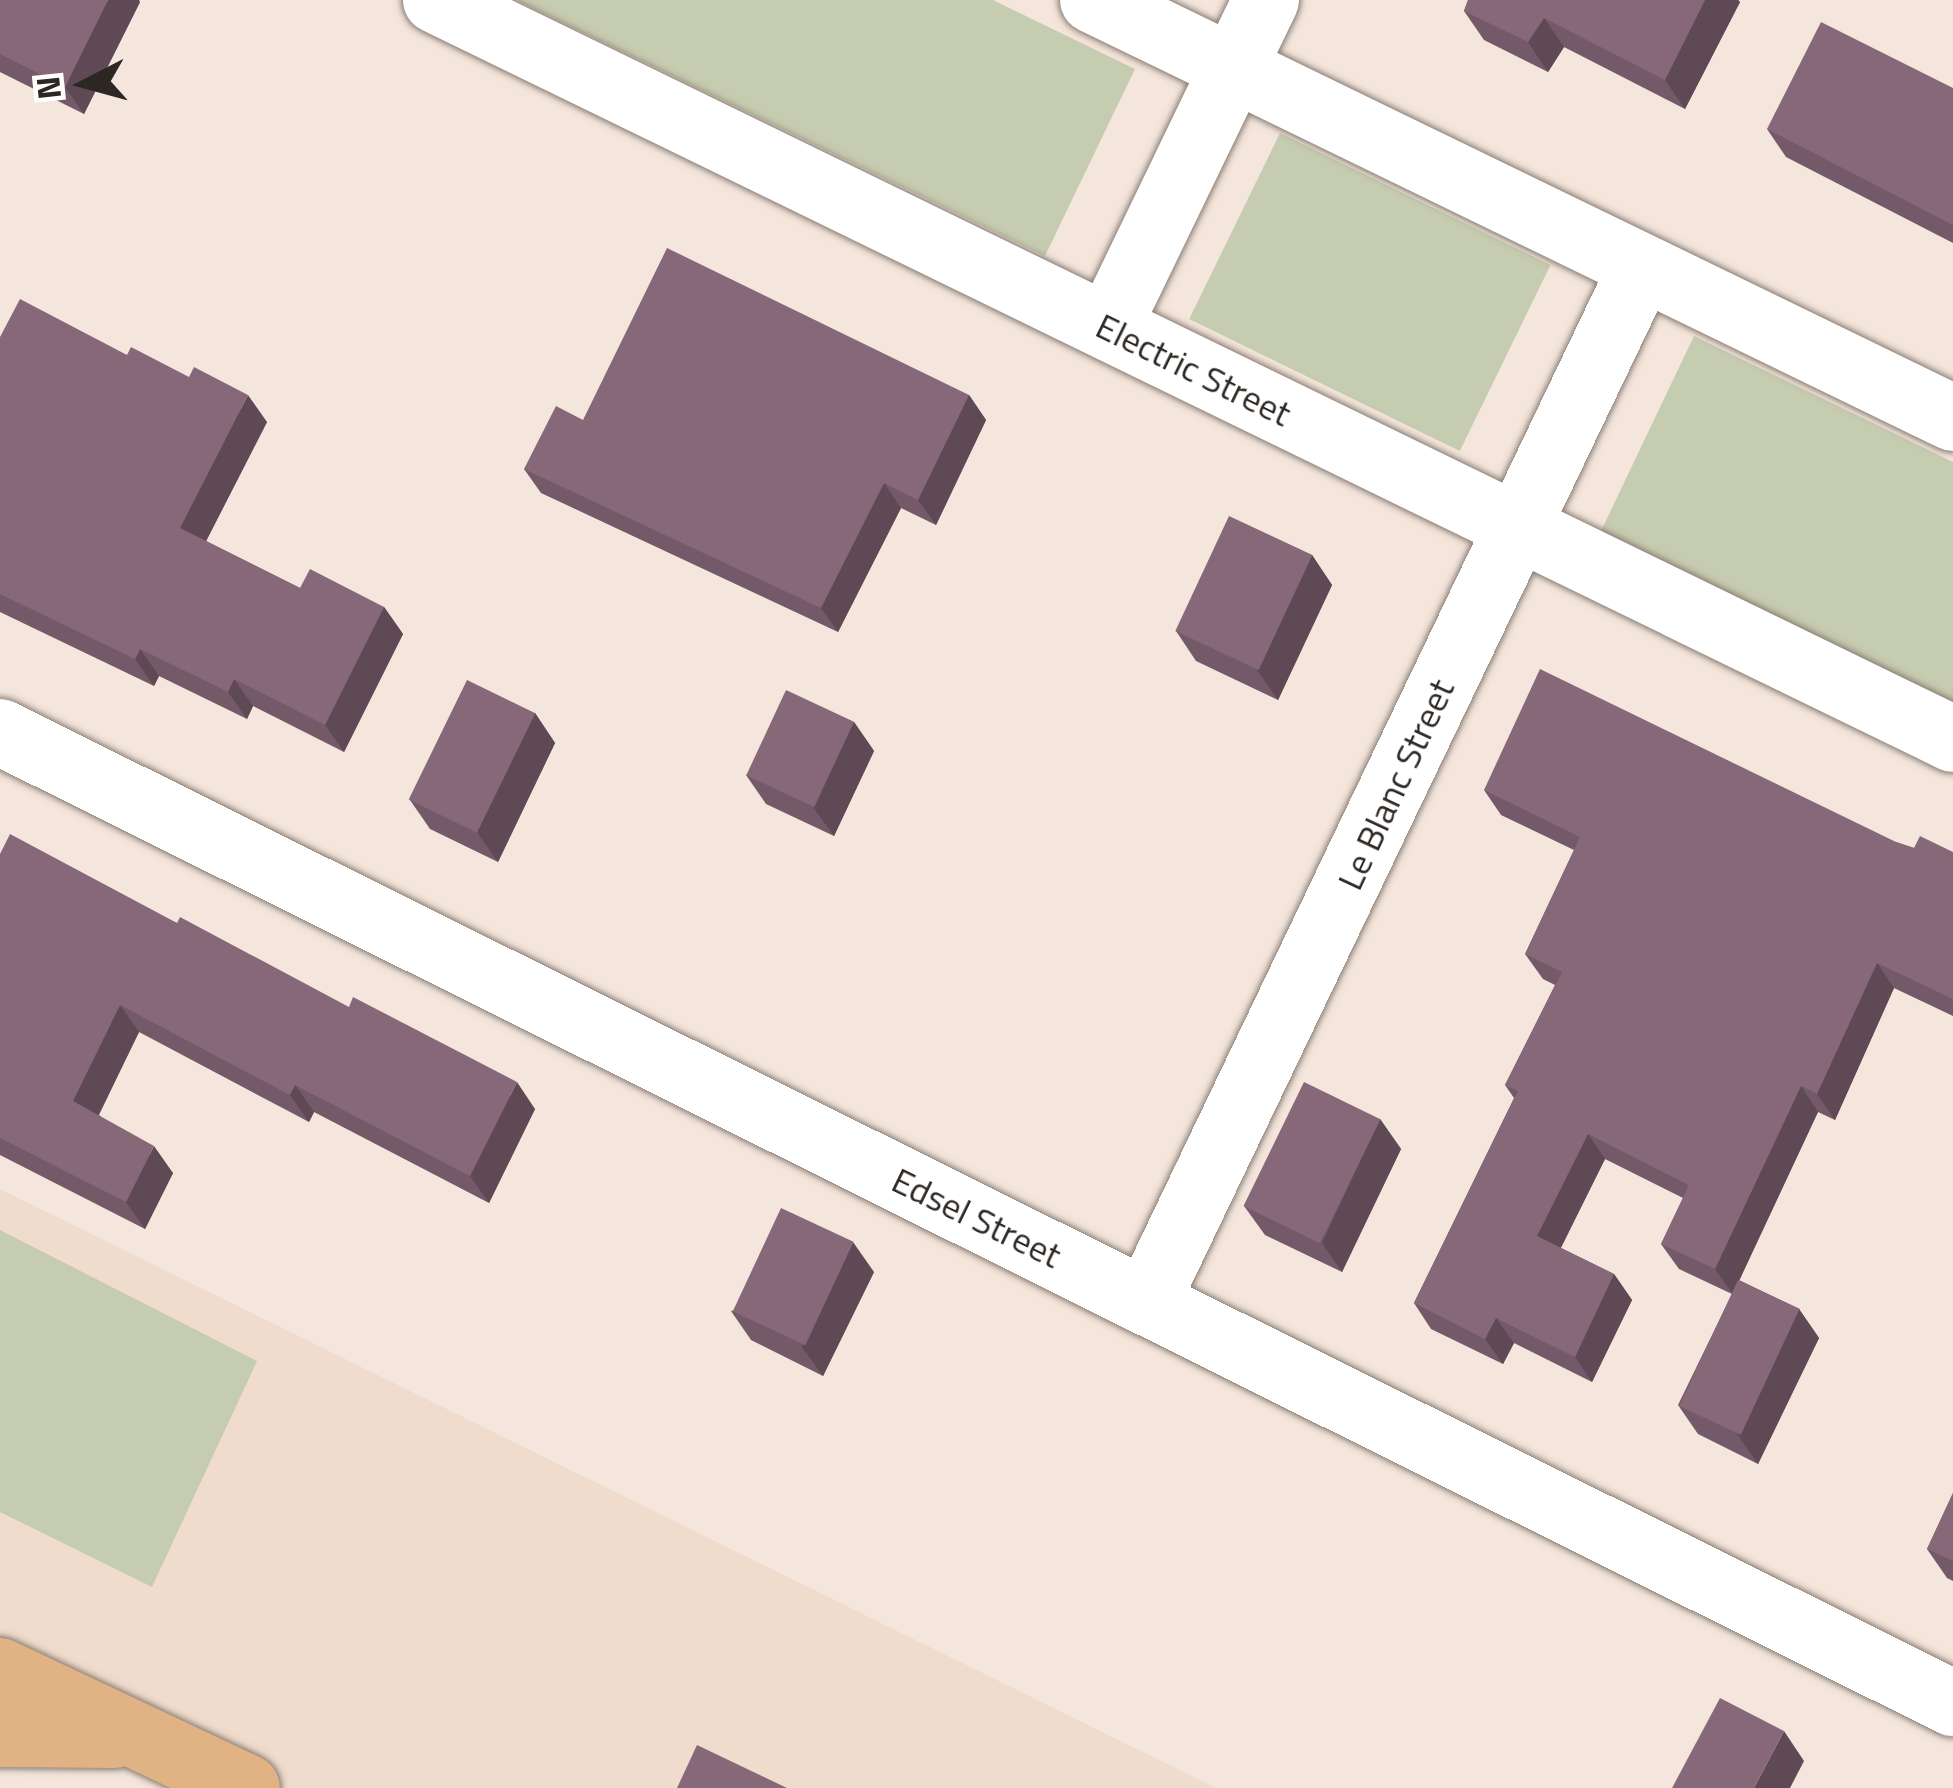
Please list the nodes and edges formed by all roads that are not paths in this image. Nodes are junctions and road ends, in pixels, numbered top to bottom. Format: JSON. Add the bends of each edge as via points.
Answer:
{"nodes":[{"id":1,"x":436,"y":0,"type":"edge"},
{"id":2,"x":1093,"y":0,"type":"edge"},
{"id":3,"x":1266,"y":0,"type":"edge"},
{"id":4,"x":1234,"y":68,"type":"junction"},
{"id":5,"x":1642,"y":266,"type":"junction"},
{"id":6,"x":1108,"y":327,"type":"junction"},
{"id":7,"x":1953,"y":418,"type":"edge"},
{"id":8,"x":1518,"y":527,"type":"junction"},
{"id":9,"x":0,"y":732,"type":"edge"},
{"id":10,"x":1953,"y":739,"type":"edge"},
{"id":11,"x":1147,"y":1301,"type":"junction"},
{"id":12,"x":0,"y":1671,"type":"edge"},
{"id":13,"x":1953,"y":1703,"type":"edge"},
{"id":14,"x":0,"y":1734,"type":"edge"},
{"id":15,"x":136,"y":1735,"type":"junction"},
{"id":16,"x":248,"y":1788,"type":"edge"}],
"edges":[{"from":1,"to":6,"type":"street","name":"Electric Street"},
{"from":2,"to":4,"type":"street"},
{"from":3,"to":4,"type":"street"},
{"from":4,"to":5,"type":"street"},
{"from":4,"to":6,"type":"street"},
{"from":5,"to":7,"type":"street"},
{"from":5,"to":8,"type":"street","name":"Le Blanc Street"},
{"from":6,"to":8,"type":"street","name":"Electric Street"},
{"from":8,"to":10,"type":"street","name":"Electric Street"},
{"from":8,"to":11,"type":"street","name":"Le Blanc Street"},
{"from":9,"to":11,"type":"street","name":"Edsel Street"},
{"from":11,"to":13,"type":"street","name":"Edsel Street"},
{"from":12,"to":15,"type":"main road"},
{"from":14,"to":15,"type":"main road"},
{"from":15,"to":16,"type":"main road"}]}
